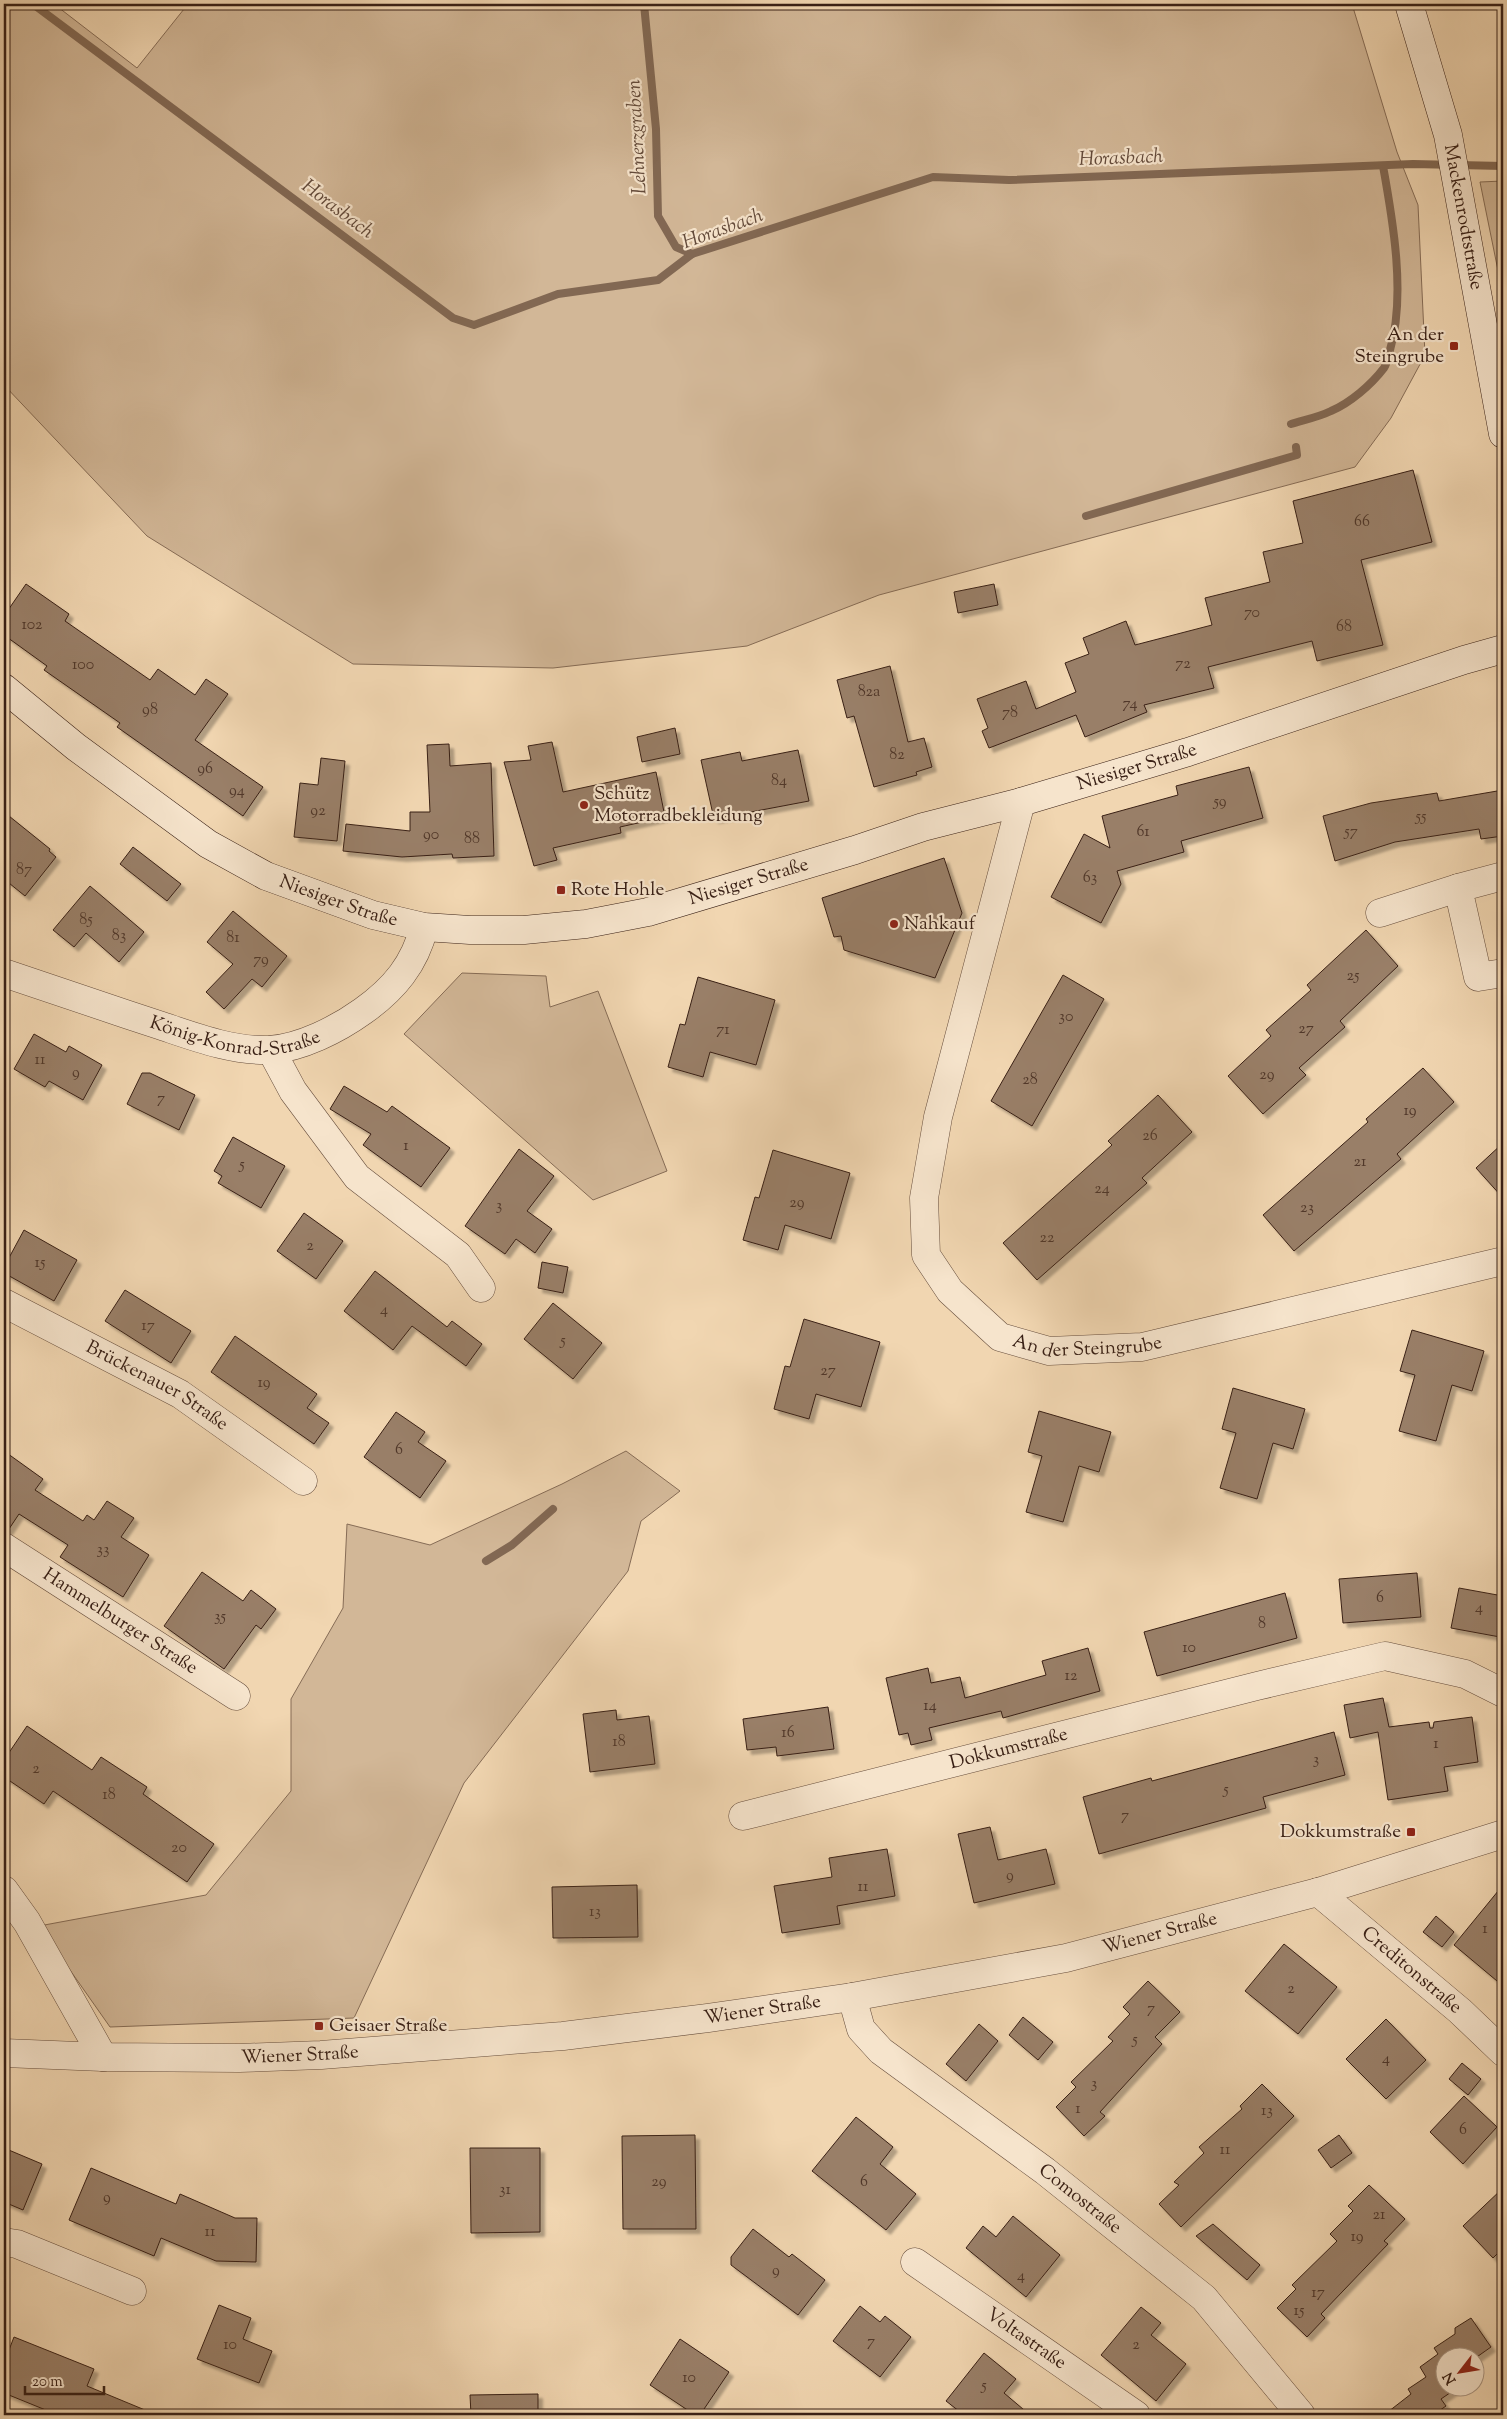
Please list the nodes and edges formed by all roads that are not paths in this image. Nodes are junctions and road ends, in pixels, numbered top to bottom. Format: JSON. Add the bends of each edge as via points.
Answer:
{"nodes":[{"id":1,"x":1409,"y":4,"type":"edge"},
{"id":2,"x":1503,"y":434,"type":"edge"},
{"id":3,"x":1503,"y":649,"type":"edge"},
{"id":4,"x":4,"y":688,"type":"edge"},
{"id":5,"x":1021,"y":802,"type":"junction"},
{"id":6,"x":1503,"y":876,"type":"edge"},
{"id":7,"x":1458,"y":888,"type":"junction"},
{"id":8,"x":1380,"y":913,"type":"dead end"},
{"id":9,"x":424,"y":927,"type":"junction"},
{"id":10,"x":4,"y":973,"type":"edge"},
{"id":11,"x":1503,"y":973,"type":"edge"},
{"id":12,"x":272,"y":1050,"type":"junction"},
{"id":13,"x":1503,"y":1261,"type":"edge"},
{"id":14,"x":481,"y":1288,"type":"dead end"},
{"id":15,"x":4,"y":1303,"type":"edge"},
{"id":16,"x":303,"y":1481,"type":"dead end"},
{"id":17,"x":4,"y":1547,"type":"edge"},
{"id":18,"x":1503,"y":1693,"type":"edge"},
{"id":19,"x":236,"y":1696,"type":"dead end"},
{"id":20,"x":743,"y":1816,"type":"dead end"},
{"id":21,"x":1503,"y":1834,"type":"edge"},
{"id":22,"x":4,"y":1890,"type":"edge"},
{"id":23,"x":1318,"y":1892,"type":"junction"},
{"id":24,"x":852,"y":1997,"type":"junction"},
{"id":25,"x":1503,"y":2052,"type":"edge"},
{"id":26,"x":4,"y":2053,"type":"edge"},
{"id":27,"x":103,"y":2057,"type":"junction"},
{"id":28,"x":4,"y":2242,"type":"edge"},
{"id":29,"x":915,"y":2262,"type":"dead end"},
{"id":30,"x":132,"y":2291,"type":"dead end"},
{"id":31,"x":1136,"y":2415,"type":"edge"},
{"id":32,"x":1301,"y":2415,"type":"edge"}],
"edges":[{"from":1,"to":2,"type":"street","name":"Mackenrodtstraße","via":[[1448,135]]},
{"from":3,"to":5,"type":"street","name":"Niesiger Straße","via":[[1188,752]]},
{"from":4,"to":9,"type":"street","name":"Niesiger Straße","via":[[107,770],[236,861],[326,900]]},
{"from":5,"to":9,"type":"street","name":"Niesiger Straße","via":[[923,827],[648,912],[548,929]]},
{"from":5,"to":13,"type":"street","name":"An der Steingrube","via":[[940,1111],[924,1198],[926,1255],[950,1292],[1000,1337],[1049,1351],[1142,1347]]},
{"from":6,"to":7,"type":"street"},
{"from":7,"to":8,"type":"street"},
{"from":7,"to":11,"type":"street","via":[[1478,977]]},
{"from":9,"to":12,"type":"street","name":"König-Konrad-Straße","via":[[419,948],[404,973],[373,1004],[331,1030]]},
{"from":10,"to":12,"type":"street","name":"König-Konrad-Straße","via":[[206,1040],[247,1050]]},
{"from":12,"to":14,"type":"street","via":[[293,1091],[357,1177],[458,1255]]},
{"from":15,"to":16,"type":"street","name":"Brückenauer Straße","via":[[180,1394]]},
{"from":17,"to":19,"type":"street","name":"Hammelburger Straße"},
{"from":18,"to":20,"type":"street","name":"Dokkumstraße","via":[[1465,1674],[1385,1656]]},
{"from":21,"to":23,"type":"street","name":"Wiener Straße"},
{"from":22,"to":27,"type":"street","via":[[26,1922]]},
{"from":23,"to":24,"type":"street","name":"Wiener Straße","via":[[1066,1958]]},
{"from":23,"to":25,"type":"street","name":"Creditonstraße","via":[[1460,2010]]},
{"from":24,"to":27,"type":"street","name":"Wiener Straße","via":[[562,2036],[321,2055]]},
{"from":24,"to":32,"type":"street","name":"Comostraße","via":[[861,2029],[881,2051],[1046,2171],[1204,2298]]},
{"from":26,"to":27,"type":"street","name":"Wiener Straße"},
{"from":28,"to":30,"type":"street","via":[[17,2244]]},
{"from":29,"to":31,"type":"street","name":"Voltastraße"}]}
